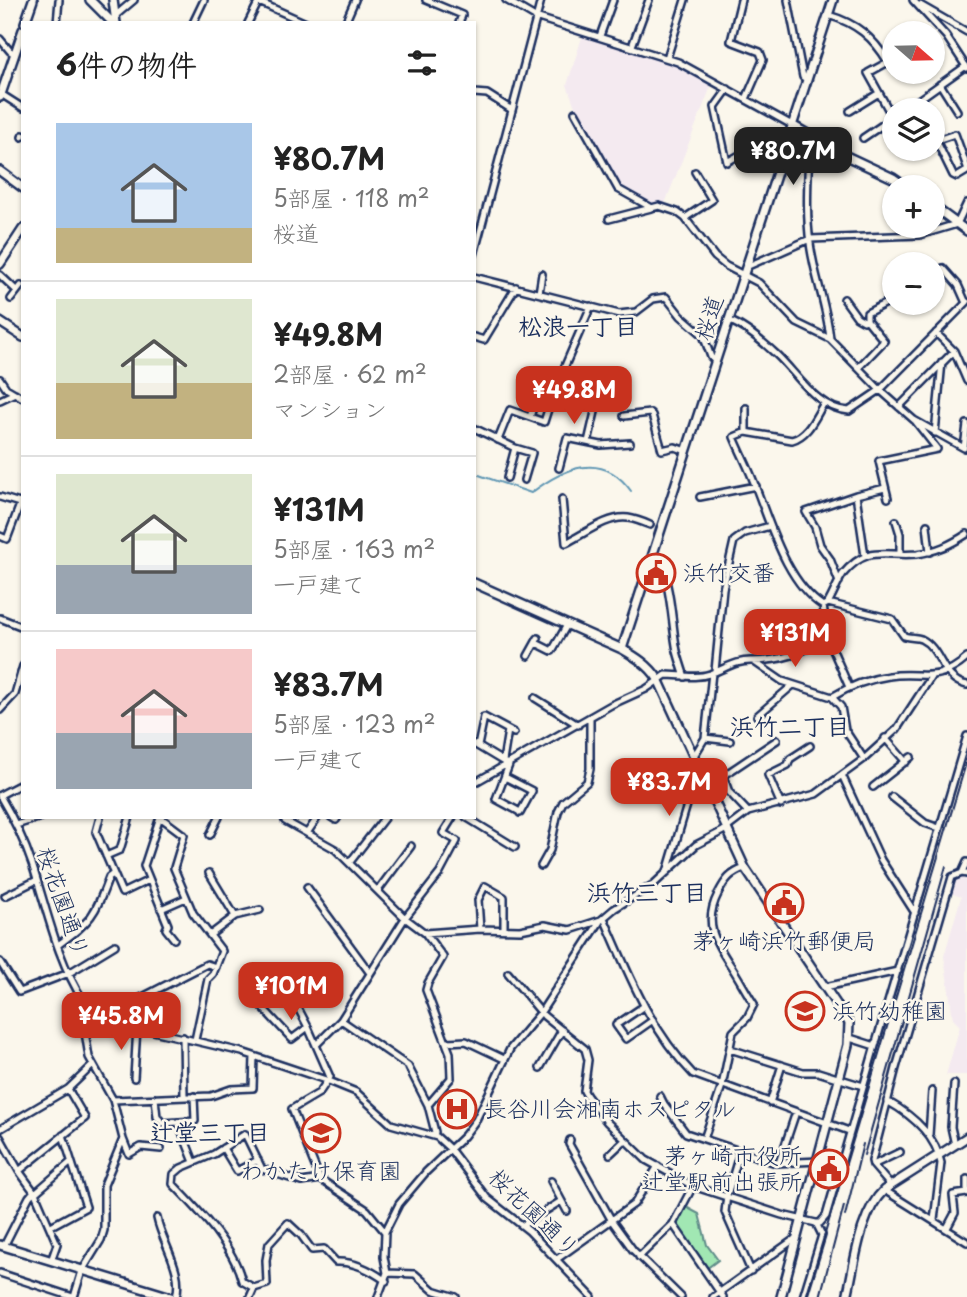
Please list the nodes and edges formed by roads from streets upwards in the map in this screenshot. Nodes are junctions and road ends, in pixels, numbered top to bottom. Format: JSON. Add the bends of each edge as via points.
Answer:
{"nodes":[{"id":1,"x":33,"y":0,"type":"edge"},
{"id":2,"x":59,"y":0,"type":"edge"},
{"id":3,"x":90,"y":0,"type":"edge"},
{"id":4,"x":113,"y":0,"type":"edge"},
{"id":5,"x":134,"y":0,"type":"edge"},
{"id":6,"x":204,"y":0,"type":"edge"},
{"id":7,"x":355,"y":0,"type":"edge"},
{"id":8,"x":426,"y":0,"type":"edge"},
{"id":9,"x":506,"y":0,"type":"edge"},
{"id":10,"x":541,"y":0,"type":"edge"},
{"id":11,"x":613,"y":0,"type":"edge"},
{"id":12,"x":649,"y":0,"type":"edge"},
{"id":13,"x":685,"y":0,"type":"edge"},
{"id":14,"x":741,"y":0,"type":"edge"},
{"id":15,"x":788,"y":0,"type":"edge"},
{"id":16,"x":833,"y":0,"type":"edge"},
{"id":17,"x":259,"y":1,"type":"edge"},
{"id":18,"x":915,"y":2,"type":"edge"},
{"id":19,"x":828,"y":15,"type":"junction"},
{"id":20,"x":535,"y":17,"type":"junction"},
{"id":21,"x":115,"y":20,"type":"edge"},
{"id":22,"x":26,"y":21,"type":"edge"},
{"id":23,"x":57,"y":21,"type":"edge"},
{"id":24,"x":194,"y":21,"type":"edge"},
{"id":25,"x":249,"y":21,"type":"edge"},
{"id":26,"x":302,"y":21,"type":"edge"},
{"id":27,"x":346,"y":21,"type":"edge"},
{"id":28,"x":460,"y":21,"type":"edge"},
{"id":29,"x":967,"y":32,"type":"edge"},
{"id":30,"x":600,"y":36,"type":"junction"},
{"id":31,"x":0,"y":39,"type":"edge"},
{"id":32,"x":632,"y":46,"type":"junction"},
{"id":33,"x":18,"y":54,"type":"edge"},
{"id":34,"x":667,"y":58,"type":"junction"},
{"id":35,"x":967,"y":67,"type":"edge"},
{"id":36,"x":807,"y":79,"type":"junction"},
{"id":37,"x":940,"y":85,"type":"junction"},
{"id":38,"x":728,"y":89,"type":"junction"},
{"id":39,"x":476,"y":93,"type":"edge"},
{"id":40,"x":879,"y":93,"type":"junction"},
{"id":41,"x":1,"y":96,"type":"edge"},
{"id":42,"x":882,"y":98,"type":"edge"},
{"id":43,"x":925,"y":98,"type":"edge"},
{"id":44,"x":746,"y":99,"type":"junction"},
{"id":45,"x":21,"y":107,"type":"edge"},
{"id":46,"x":512,"y":110,"type":"junction"},
{"id":47,"x":575,"y":111,"type":"dead end"},
{"id":48,"x":850,"y":111,"type":"dead end"},
{"id":49,"x":957,"y":111,"type":"dead end"},
{"id":50,"x":792,"y":125,"type":"junction"},
{"id":51,"x":882,"y":126,"type":"edge"},
{"id":52,"x":809,"y":135,"type":"junction"},
{"id":53,"x":863,"y":138,"type":"dead end"},
{"id":54,"x":945,"y":138,"type":"edge"},
{"id":55,"x":751,"y":149,"type":"dead end"},
{"id":56,"x":945,"y":158,"type":"edge"},
{"id":57,"x":967,"y":169,"type":"edge"},
{"id":58,"x":0,"y":171,"type":"edge"},
{"id":59,"x":695,"y":173,"type":"dead end"},
{"id":60,"x":886,"y":175,"type":"edge"},
{"id":61,"x":21,"y":187,"type":"edge"},
{"id":62,"x":967,"y":203,"type":"edge"},
{"id":63,"x":652,"y":208,"type":"junction"},
{"id":64,"x":945,"y":215,"type":"edge"},
{"id":65,"x":685,"y":218,"type":"junction"},
{"id":66,"x":609,"y":219,"type":"dead end"},
{"id":67,"x":957,"y":224,"type":"junction"},
{"id":68,"x":967,"y":231,"type":"edge"},
{"id":69,"x":21,"y":232,"type":"edge"},
{"id":70,"x":476,"y":239,"type":"edge"},
{"id":71,"x":810,"y":239,"type":"junction"},
{"id":72,"x":0,"y":262,"type":"edge"},
{"id":73,"x":945,"y":270,"type":"edge"},
{"id":74,"x":744,"y":271,"type":"junction"},
{"id":75,"x":542,"y":274,"type":"dead end"},
{"id":76,"x":0,"y":275,"type":"edge"},
{"id":77,"x":476,"y":277,"type":"edge"},
{"id":78,"x":516,"y":287,"type":"junction"},
{"id":79,"x":538,"y":293,"type":"junction"},
{"id":80,"x":11,"y":299,"type":"dead end"},
{"id":81,"x":844,"y":299,"type":"dead end"},
{"id":82,"x":967,"y":302,"type":"edge"},
{"id":83,"x":882,"y":305,"type":"edge"},
{"id":84,"x":591,"y":306,"type":"junction"},
{"id":85,"x":729,"y":320,"type":"junction"},
{"id":86,"x":867,"y":320,"type":"junction"},
{"id":87,"x":0,"y":321,"type":"edge"},
{"id":88,"x":936,"y":333,"type":"junction"},
{"id":89,"x":21,"y":336,"type":"edge"},
{"id":90,"x":476,"y":338,"type":"edge"},
{"id":91,"x":830,"y":339,"type":"junction"},
{"id":92,"x":954,"y":351,"type":"junction"},
{"id":93,"x":715,"y":361,"type":"junction"},
{"id":94,"x":942,"y":362,"type":"junction"},
{"id":95,"x":859,"y":367,"type":"junction"},
{"id":96,"x":561,"y":375,"type":"dead end"},
{"id":97,"x":0,"y":379,"type":"edge"},
{"id":98,"x":967,"y":381,"type":"edge"},
{"id":99,"x":880,"y":390,"type":"junction"},
{"id":100,"x":15,"y":393,"type":"junction"},
{"id":101,"x":21,"y":397,"type":"edge"},
{"id":102,"x":0,"y":400,"type":"edge"},
{"id":103,"x":824,"y":403,"type":"junction"},
{"id":104,"x":899,"y":407,"type":"junction"},
{"id":105,"x":746,"y":408,"type":"dead end"},
{"id":106,"x":595,"y":412,"type":"dead end"},
{"id":107,"x":624,"y":416,"type":"dead end"},
{"id":108,"x":530,"y":417,"type":"junction"},
{"id":109,"x":914,"y":420,"type":"junction"},
{"id":110,"x":967,"y":424,"type":"edge"},
{"id":111,"x":476,"y":429,"type":"edge"},
{"id":112,"x":746,"y":432,"type":"junction"},
{"id":113,"x":935,"y":433,"type":"junction"},
{"id":114,"x":498,"y":440,"type":"junction"},
{"id":115,"x":588,"y":442,"type":"junction"},
{"id":116,"x":630,"y":443,"type":"dead end"},
{"id":117,"x":515,"y":448,"type":"junction"},
{"id":118,"x":686,"y":451,"type":"junction"},
{"id":119,"x":532,"y":453,"type":"junction"},
{"id":120,"x":540,"y":456,"type":"dead end"},
{"id":121,"x":559,"y":468,"type":"dead end"},
{"id":122,"x":507,"y":478,"type":"dead end"},
{"id":123,"x":524,"y":480,"type":"dead end"},
{"id":124,"x":756,"y":486,"type":"junction"},
{"id":125,"x":885,"y":488,"type":"junction"},
{"id":126,"x":856,"y":495,"type":"junction"},
{"id":127,"x":0,"y":497,"type":"edge"},
{"id":128,"x":700,"y":497,"type":"dead end"},
{"id":129,"x":888,"y":498,"type":"dead end"},
{"id":130,"x":562,"y":499,"type":"dead end"},
{"id":131,"x":21,"y":503,"type":"edge"},
{"id":132,"x":21,"y":505,"type":"edge"},
{"id":133,"x":896,"y":521,"type":"dead end"},
{"id":134,"x":650,"y":525,"type":"dead end"},
{"id":135,"x":927,"y":525,"type":"dead end"},
{"id":136,"x":770,"y":526,"type":"junction"},
{"id":137,"x":967,"y":534,"type":"edge"},
{"id":138,"x":0,"y":536,"type":"edge"},
{"id":139,"x":930,"y":552,"type":"junction"},
{"id":140,"x":900,"y":553,"type":"junction"},
{"id":141,"x":653,"y":554,"type":"junction"},
{"id":142,"x":865,"y":556,"type":"junction"},
{"id":143,"x":839,"y":582,"type":"junction"},
{"id":144,"x":476,"y":584,"type":"edge"},
{"id":145,"x":826,"y":605,"type":"junction"},
{"id":146,"x":0,"y":618,"type":"edge"},
{"id":147,"x":567,"y":625,"type":"junction"},
{"id":148,"x":21,"y":626,"type":"edge"},
{"id":149,"x":828,"y":639,"type":"junction"},
{"id":150,"x":621,"y":649,"type":"junction"},
{"id":151,"x":528,"y":656,"type":"dead end"},
{"id":152,"x":967,"y":658,"type":"edge"},
{"id":153,"x":753,"y":661,"type":"junction"},
{"id":154,"x":714,"y":672,"type":"junction"},
{"id":155,"x":945,"y":672,"type":"junction"},
{"id":156,"x":21,"y":673,"type":"edge"},
{"id":157,"x":685,"y":677,"type":"junction"},
{"id":158,"x":931,"y":677,"type":"junction"},
{"id":159,"x":658,"y":679,"type":"junction"},
{"id":160,"x":793,"y":685,"type":"junction"},
{"id":161,"x":967,"y":685,"type":"edge"},
{"id":162,"x":849,"y":687,"type":"junction"},
{"id":163,"x":832,"y":697,"type":"junction"},
{"id":164,"x":535,"y":698,"type":"dead end"},
{"id":165,"x":0,"y":710,"type":"edge"},
{"id":166,"x":757,"y":716,"type":"dead end"},
{"id":167,"x":590,"y":718,"type":"junction"},
{"id":168,"x":578,"y":725,"type":"junction"},
{"id":169,"x":967,"y":736,"type":"edge"},
{"id":170,"x":705,"y":738,"type":"junction"},
{"id":171,"x":885,"y":738,"type":"junction"},
{"id":172,"x":777,"y":740,"type":"dead end"},
{"id":173,"x":730,"y":741,"type":"dead end"},
{"id":174,"x":476,"y":745,"type":"edge"},
{"id":175,"x":810,"y":746,"type":"dead end"},
{"id":176,"x":694,"y":756,"type":"junction"},
{"id":177,"x":864,"y":759,"type":"junction"},
{"id":178,"x":506,"y":763,"type":"junction"},
{"id":179,"x":698,"y":768,"type":"junction"},
{"id":180,"x":842,"y":775,"type":"junction"},
{"id":181,"x":505,"y":777,"type":"junction"},
{"id":182,"x":476,"y":782,"type":"edge"},
{"id":183,"x":21,"y":784,"type":"edge"},
{"id":184,"x":873,"y":787,"type":"dead end"},
{"id":185,"x":0,"y":796,"type":"edge"},
{"id":186,"x":892,"y":797,"type":"dead end"},
{"id":187,"x":780,"y":805,"type":"junction"},
{"id":188,"x":8,"y":809,"type":"junction"},
{"id":189,"x":748,"y":812,"type":"junction"},
{"id":190,"x":0,"y":813,"type":"edge"},
{"id":191,"x":35,"y":819,"type":"edge"},
{"id":192,"x":99,"y":819,"type":"edge"},
{"id":193,"x":129,"y":819,"type":"edge"},
{"id":194,"x":159,"y":819,"type":"edge"},
{"id":195,"x":163,"y":819,"type":"edge"},
{"id":196,"x":218,"y":819,"type":"edge"},
{"id":197,"x":284,"y":819,"type":"edge"},
{"id":198,"x":317,"y":819,"type":"edge"},
{"id":199,"x":383,"y":819,"type":"edge"},
{"id":200,"x":452,"y":819,"type":"edge"},
{"id":201,"x":469,"y":819,"type":"edge"},
{"id":202,"x":16,"y":825,"type":"junction"},
{"id":203,"x":939,"y":828,"type":"junction"},
{"id":204,"x":727,"y":829,"type":"junction"},
{"id":205,"x":307,"y":833,"type":"junction"},
{"id":206,"x":210,"y":835,"type":"dead end"},
{"id":207,"x":408,"y":847,"type":"dead end"},
{"id":208,"x":515,"y":847,"type":"dead end"},
{"id":209,"x":106,"y":856,"type":"junction"},
{"id":210,"x":350,"y":862,"type":"junction"},
{"id":211,"x":967,"y":862,"type":"edge"},
{"id":212,"x":541,"y":866,"type":"dead end"},
{"id":213,"x":745,"y":868,"type":"junction"},
{"id":214,"x":209,"y":873,"type":"dead end"},
{"id":215,"x":113,"y":874,"type":"junction"},
{"id":216,"x":964,"y":874,"type":"edge"},
{"id":217,"x":666,"y":875,"type":"junction"},
{"id":218,"x":37,"y":880,"type":"junction"},
{"id":219,"x":149,"y":880,"type":"junction"},
{"id":220,"x":307,"y":887,"type":"dead end"},
{"id":221,"x":379,"y":889,"type":"junction"},
{"id":222,"x":5,"y":897,"type":"dead end"},
{"id":223,"x":187,"y":898,"type":"junction"},
{"id":224,"x":161,"y":909,"type":"junction"},
{"id":225,"x":260,"y":910,"type":"dead end"},
{"id":226,"x":915,"y":913,"type":"junction"},
{"id":227,"x":235,"y":916,"type":"junction"},
{"id":228,"x":405,"y":918,"type":"junction"},
{"id":229,"x":602,"y":919,"type":"junction"},
{"id":230,"x":480,"y":929,"type":"junction"},
{"id":231,"x":505,"y":929,"type":"junction"},
{"id":232,"x":425,"y":933,"type":"junction"},
{"id":233,"x":209,"y":935,"type":"junction"},
{"id":234,"x":174,"y":939,"type":"dead end"},
{"id":235,"x":58,"y":945,"type":"junction"},
{"id":236,"x":115,"y":945,"type":"dead end"},
{"id":237,"x":0,"y":962,"type":"edge"},
{"id":238,"x":216,"y":967,"type":"junction"},
{"id":239,"x":898,"y":971,"type":"junction"},
{"id":240,"x":69,"y":973,"type":"junction"},
{"id":241,"x":370,"y":973,"type":"junction"},
{"id":242,"x":508,"y":973,"type":"dead end"},
{"id":243,"x":825,"y":987,"type":"junction"},
{"id":244,"x":84,"y":1002,"type":"junction"},
{"id":245,"x":644,"y":1006,"type":"junction"},
{"id":246,"x":541,"y":1012,"type":"junction"},
{"id":247,"x":341,"y":1020,"type":"junction"},
{"id":248,"x":653,"y":1020,"type":"junction"},
{"id":249,"x":119,"y":1023,"type":"junction"},
{"id":250,"x":137,"y":1027,"type":"junction"},
{"id":251,"x":308,"y":1027,"type":"junction"},
{"id":252,"x":562,"y":1030,"type":"junction"},
{"id":253,"x":183,"y":1037,"type":"junction"},
{"id":254,"x":850,"y":1038,"type":"junction"},
{"id":255,"x":195,"y":1040,"type":"junction"},
{"id":256,"x":447,"y":1042,"type":"junction"},
{"id":257,"x":317,"y":1044,"type":"junction"},
{"id":258,"x":876,"y":1046,"type":"junction"},
{"id":259,"x":730,"y":1049,"type":"junction"},
{"id":260,"x":254,"y":1056,"type":"junction"},
{"id":261,"x":504,"y":1059,"type":"junction"},
{"id":262,"x":93,"y":1065,"type":"junction"},
{"id":263,"x":782,"y":1065,"type":"junction"},
{"id":264,"x":540,"y":1068,"type":"dead end"},
{"id":265,"x":134,"y":1079,"type":"dead end"},
{"id":266,"x":839,"y":1079,"type":"junction"},
{"id":267,"x":329,"y":1081,"type":"junction"},
{"id":268,"x":954,"y":1084,"type":"dead end"},
{"id":269,"x":722,"y":1086,"type":"junction"},
{"id":270,"x":863,"y":1086,"type":"junction"},
{"id":271,"x":68,"y":1089,"type":"junction"},
{"id":272,"x":932,"y":1091,"type":"dead end"},
{"id":273,"x":184,"y":1096,"type":"junction"},
{"id":274,"x":194,"y":1096,"type":"junction"},
{"id":275,"x":660,"y":1096,"type":"dead end"},
{"id":276,"x":155,"y":1098,"type":"junction"},
{"id":277,"x":113,"y":1100,"type":"junction"},
{"id":278,"x":887,"y":1101,"type":"junction"},
{"id":279,"x":770,"y":1103,"type":"junction"},
{"id":280,"x":428,"y":1105,"type":"junction"},
{"id":281,"x":796,"y":1112,"type":"junction"},
{"id":282,"x":178,"y":1122,"type":"junction"},
{"id":283,"x":827,"y":1123,"type":"junction"},
{"id":284,"x":0,"y":1129,"type":"edge"},
{"id":285,"x":849,"y":1131,"type":"junction"},
{"id":286,"x":62,"y":1135,"type":"junction"},
{"id":287,"x":929,"y":1135,"type":"junction"},
{"id":288,"x":434,"y":1136,"type":"junction"},
{"id":289,"x":0,"y":1137,"type":"edge"},
{"id":290,"x":967,"y":1138,"type":"edge"},
{"id":291,"x":123,"y":1139,"type":"junction"},
{"id":292,"x":704,"y":1139,"type":"junction"},
{"id":293,"x":570,"y":1140,"type":"dead end"},
{"id":294,"x":625,"y":1140,"type":"junction"},
{"id":295,"x":955,"y":1145,"type":"junction"},
{"id":296,"x":223,"y":1148,"type":"junction"},
{"id":297,"x":161,"y":1149,"type":"dead end"},
{"id":298,"x":450,"y":1149,"type":"junction"},
{"id":299,"x":740,"y":1152,"type":"junction"},
{"id":300,"x":900,"y":1152,"type":"dead end"},
{"id":301,"x":610,"y":1154,"type":"dead end"},
{"id":302,"x":939,"y":1155,"type":"junction"},
{"id":303,"x":258,"y":1160,"type":"junction"},
{"id":304,"x":841,"y":1160,"type":"junction"},
{"id":305,"x":817,"y":1161,"type":"junction"},
{"id":306,"x":72,"y":1162,"type":"junction"},
{"id":307,"x":194,"y":1162,"type":"junction"},
{"id":308,"x":779,"y":1163,"type":"junction"},
{"id":309,"x":873,"y":1165,"type":"junction"},
{"id":310,"x":658,"y":1166,"type":"junction"},
{"id":311,"x":19,"y":1171,"type":"junction"},
{"id":312,"x":320,"y":1179,"type":"junction"},
{"id":313,"x":967,"y":1179,"type":"edge"},
{"id":314,"x":551,"y":1181,"type":"dead end"},
{"id":315,"x":693,"y":1186,"type":"junction"},
{"id":316,"x":888,"y":1188,"type":"junction"},
{"id":317,"x":967,"y":1191,"type":"edge"},
{"id":318,"x":35,"y":1192,"type":"junction"},
{"id":319,"x":936,"y":1194,"type":"junction"},
{"id":320,"x":727,"y":1195,"type":"junction"},
{"id":321,"x":953,"y":1195,"type":"junction"},
{"id":322,"x":561,"y":1201,"type":"junction"},
{"id":323,"x":566,"y":1211,"type":"dead end"},
{"id":324,"x":157,"y":1218,"type":"dead end"},
{"id":325,"x":802,"y":1220,"type":"junction"},
{"id":326,"x":934,"y":1220,"type":"junction"},
{"id":327,"x":612,"y":1221,"type":"junction"},
{"id":328,"x":816,"y":1223,"type":"junction"},
{"id":329,"x":673,"y":1224,"type":"junction"},
{"id":330,"x":523,"y":1225,"type":"junction"},
{"id":331,"x":51,"y":1226,"type":"junction"},
{"id":332,"x":947,"y":1228,"type":"junction"},
{"id":333,"x":967,"y":1232,"type":"edge"},
{"id":334,"x":385,"y":1233,"type":"junction"},
{"id":335,"x":959,"y":1235,"type":"junction"},
{"id":336,"x":797,"y":1237,"type":"junction"},
{"id":337,"x":967,"y":1242,"type":"edge"},
{"id":338,"x":2,"y":1245,"type":"edge"},
{"id":339,"x":639,"y":1257,"type":"junction"},
{"id":340,"x":557,"y":1259,"type":"junction"},
{"id":341,"x":51,"y":1261,"type":"junction"},
{"id":342,"x":82,"y":1270,"type":"junction"},
{"id":343,"x":751,"y":1271,"type":"junction"},
{"id":344,"x":0,"y":1273,"type":"edge"},
{"id":345,"x":387,"y":1273,"type":"junction"},
{"id":346,"x":386,"y":1281,"type":"junction"},
{"id":347,"x":41,"y":1287,"type":"junction"},
{"id":348,"x":254,"y":1288,"type":"junction"},
{"id":349,"x":722,"y":1295,"type":"edge"},
{"id":350,"x":39,"y":1297,"type":"edge"},
{"id":351,"x":74,"y":1297,"type":"edge"},
{"id":352,"x":174,"y":1297,"type":"edge"},
{"id":353,"x":250,"y":1297,"type":"edge"},
{"id":354,"x":378,"y":1297,"type":"edge"},
{"id":355,"x":456,"y":1297,"type":"edge"},
{"id":356,"x":592,"y":1297,"type":"edge"},
{"id":357,"x":681,"y":1297,"type":"edge"},
{"id":358,"x":713,"y":1297,"type":"edge"},
{"id":359,"x":781,"y":1297,"type":"edge"},
{"id":360,"x":803,"y":1297,"type":"edge"},
{"id":361,"x":847,"y":1297,"type":"edge"}],
"edges":[{"from":1,"to":22,"type":"street"},
{"from":2,"to":23,"type":"street"},
{"from":3,"to":21,"type":"street"},
{"from":4,"to":21,"type":"street"},
{"from":5,"to":21,"type":"street"},
{"from":6,"to":24,"type":"street"},
{"from":7,"to":27,"type":"street"},
{"from":8,"to":28,"type":"street","via":[[462,15]]},
{"from":9,"to":20,"type":"street"},
{"from":10,"to":20,"type":"street"},
{"from":11,"to":30,"type":"street"},
{"from":12,"to":32,"type":"street"},
{"from":13,"to":34,"type":"street"},
{"from":14,"to":44,"type":"street","via":[[731,41],[760,52],[763,60]]},
{"from":15,"to":36,"type":"street"},
{"from":16,"to":19,"type":"street","name":"桜道"},
{"from":17,"to":25,"type":"street"},
{"from":17,"to":26,"type":"street"},
{"from":18,"to":29,"type":"street"},
{"from":18,"to":35,"type":"street"},
{"from":19,"to":36,"type":"street","name":"桜道"},
{"from":19,"to":40,"type":"street","via":[[851,22],[880,49],[888,62],[868,73]]},
{"from":20,"to":30,"type":"street"},
{"from":20,"to":46,"type":"street"},
{"from":30,"to":32,"type":"street"},
{"from":31,"to":33,"type":"street"},
{"from":32,"to":34,"type":"street"},
{"from":33,"to":41,"type":"street"},
{"from":34,"to":38,"type":"street"},
{"from":35,"to":37,"type":"street"},
{"from":36,"to":50,"type":"street","name":"桜道"},
{"from":37,"to":43,"type":"street"},
{"from":37,"to":49,"type":"street"},
{"from":38,"to":44,"type":"street"},
{"from":38,"to":55,"type":"street","via":[[715,107],[727,162]]},
{"from":39,"to":46,"type":"street","via":[[487,94]]},
{"from":40,"to":42,"type":"street"},
{"from":40,"to":48,"type":"street"},
{"from":41,"to":45,"type":"street"},
{"from":44,"to":50,"type":"street"},
{"from":46,"to":70,"type":"street"},
{"from":47,"to":63,"type":"street","via":[[618,189]]},
{"from":50,"to":52,"type":"street"},
{"from":50,"to":74,"type":"street","name":"桜道"},
{"from":51,"to":53,"type":"street"},
{"from":52,"to":60,"type":"street"},
{"from":52,"to":71,"type":"street","via":[[806,197]]},
{"from":54,"to":57,"type":"street","via":[[955,134]]},
{"from":56,"to":57,"type":"street","via":[[953,175]]},
{"from":58,"to":61,"type":"street"},
{"from":59,"to":65,"type":"street","via":[[712,200]]},
{"from":62,"to":67,"type":"street"},
{"from":63,"to":65,"type":"street","via":[[668,208]]},
{"from":63,"to":66,"type":"street"},
{"from":64,"to":67,"type":"street"},
{"from":65,"to":74,"type":"street","via":[[715,257]]},
{"from":67,"to":68,"type":"street"},
{"from":67,"to":71,"type":"street","via":[[920,235]]},
{"from":69,"to":72,"type":"street"},
{"from":71,"to":74,"type":"street"},
{"from":71,"to":91,"type":"street"},
{"from":73,"to":82,"type":"street"},
{"from":74,"to":85,"type":"street","name":"桜道"},
{"from":74,"to":91,"type":"street","via":[[793,319]]},
{"from":75,"to":79,"type":"street"},
{"from":76,"to":80,"type":"street","via":[[19,288]]},
{"from":77,"to":78,"type":"street"},
{"from":78,"to":79,"type":"street"},
{"from":78,"to":90,"type":"street","via":[[484,340]]},
{"from":79,"to":84,"type":"street"},
{"from":81,"to":86,"type":"street","via":[[857,317]]},
{"from":82,"to":88,"type":"street"},
{"from":83,"to":86,"type":"street","via":[[867,313]]},
{"from":84,"to":93,"type":"street","via":[[629,314],[653,299],[666,298],[703,335]]},
{"from":84,"to":96,"type":"street"},
{"from":85,"to":93,"type":"street","name":"桜道"},
{"from":85,"to":103,"type":"street","via":[[776,355]]},
{"from":86,"to":95,"type":"street","via":[[884,341]]},
{"from":87,"to":89,"type":"street"},
{"from":88,"to":92,"type":"street"},
{"from":88,"to":99,"type":"street"},
{"from":91,"to":95,"type":"street"},
{"from":92,"to":94,"type":"street"},
{"from":92,"to":98,"type":"street"},
{"from":93,"to":118,"type":"street","name":"桜道"},
{"from":94,"to":104,"type":"street"},
{"from":94,"to":113,"type":"street"},
{"from":95,"to":99,"type":"street"},
{"from":97,"to":100,"type":"street"},
{"from":99,"to":103,"type":"street","via":[[849,411]]},
{"from":99,"to":104,"type":"street"},
{"from":100,"to":101,"type":"street"},
{"from":100,"to":102,"type":"street"},
{"from":103,"to":112,"type":"street","via":[[799,438]]},
{"from":104,"to":109,"type":"street"},
{"from":105,"to":112,"type":"street"},
{"from":106,"to":115,"type":"street"},
{"from":107,"to":118,"type":"street","via":[[650,413],[662,450],[675,447]]},
{"from":108,"to":108,"type":"street","via":[[544,422],[551,400],[537,396]]},
{"from":108,"to":114,"type":"street","via":[[507,409]]},
{"from":109,"to":113,"type":"street"},
{"from":109,"to":125,"type":"street","via":[[937,449],[879,461]]},
{"from":110,"to":113,"type":"street","via":[[964,447]]},
{"from":111,"to":114,"type":"street"},
{"from":112,"to":124,"type":"street","via":[[734,437]]},
{"from":114,"to":117,"type":"street"},
{"from":115,"to":116,"type":"street"},
{"from":115,"to":121,"type":"street","via":[[566,438]]},
{"from":117,"to":119,"type":"street"},
{"from":117,"to":122,"type":"street"},
{"from":118,"to":141,"type":"street","name":"桜道"},
{"from":119,"to":120,"type":"street"},
{"from":119,"to":123,"type":"street"},
{"from":124,"to":128,"type":"street"},
{"from":124,"to":136,"type":"street"},
{"from":125,"to":126,"type":"street"},
{"from":125,"to":129,"type":"street"},
{"from":126,"to":142,"type":"street"},
{"from":126,"to":143,"type":"street","via":[[806,512]]},
{"from":127,"to":131,"type":"street"},
{"from":130,"to":134,"type":"street","via":[[566,543],[620,518]]},
{"from":132,"to":138,"type":"street","via":[[7,539]]},
{"from":133,"to":140,"type":"street"},
{"from":135,"to":139,"type":"street"},
{"from":136,"to":145,"type":"street","via":[[803,588]]},
{"from":136,"to":154,"type":"street","via":[[734,541],[723,589]]},
{"from":137,"to":139,"type":"street"},
{"from":139,"to":140,"type":"street"},
{"from":140,"to":142,"type":"street"},
{"from":141,"to":150,"type":"street","name":"桜道"},
{"from":141,"to":157,"type":"street","via":[[667,588]]},
{"from":142,"to":143,"type":"street"},
{"from":143,"to":145,"type":"street"},
{"from":144,"to":147,"type":"street"},
{"from":145,"to":149,"type":"street"},
{"from":145,"to":155,"type":"street","via":[[892,619],[905,636],[919,638],[929,646]]},
{"from":146,"to":148,"type":"street"},
{"from":147,"to":150,"type":"street"},
{"from":147,"to":151,"type":"street","via":[[552,651],[537,640]]},
{"from":149,"to":153,"type":"street","via":[[790,657]]},
{"from":149,"to":162,"type":"street"},
{"from":150,"to":159,"type":"street","via":[[644,663]]},
{"from":152,"to":155,"type":"street"},
{"from":153,"to":154,"type":"street"},
{"from":153,"to":160,"type":"street"},
{"from":154,"to":157,"type":"street"},
{"from":154,"to":170,"type":"street"},
{"from":155,"to":158,"type":"street"},
{"from":155,"to":161,"type":"street"},
{"from":156,"to":165,"type":"street","via":[[15,694]]},
{"from":157,"to":159,"type":"street","via":[[668,674]]},
{"from":158,"to":162,"type":"street","via":[[891,675]]},
{"from":158,"to":171,"type":"street","via":[[900,724]]},
{"from":159,"to":167,"type":"street"},
{"from":159,"to":176,"type":"street"},
{"from":160,"to":163,"type":"street"},
{"from":160,"to":166,"type":"street"},
{"from":162,"to":163,"type":"street"},
{"from":163,"to":177,"type":"street","via":[[841,707],[845,730]]},
{"from":164,"to":168,"type":"street"},
{"from":167,"to":168,"type":"street"},
{"from":167,"to":212,"type":"street","via":[[587,782],[563,802]]},
{"from":168,"to":178,"type":"street"},
{"from":169,"to":203,"type":"street"},
{"from":170,"to":173,"type":"street"},
{"from":170,"to":176,"type":"street"},
{"from":171,"to":177,"type":"street"},
{"from":171,"to":184,"type":"street","via":[[909,759]]},
{"from":172,"to":189,"type":"street","via":[[723,776],[729,792]]},
{"from":174,"to":178,"type":"street"},
{"from":174,"to":178,"type":"street","via":[[484,717],[511,732]]},
{"from":175,"to":187,"type":"street","via":[[768,775]]},
{"from":176,"to":179,"type":"street"},
{"from":177,"to":180,"type":"street"},
{"from":178,"to":181,"type":"street"},
{"from":178,"to":182,"type":"street"},
{"from":179,"to":204,"type":"street"},
{"from":179,"to":217,"type":"street"},
{"from":180,"to":187,"type":"street","via":[[816,794]]},
{"from":180,"to":226,"type":"street","via":[[881,860]]},
{"from":181,"to":181,"type":"street","via":[[496,800],[520,813],[532,791]]},
{"from":183,"to":185,"type":"street"},
{"from":185,"to":188,"type":"street","name":"桜花園通り"},
{"from":186,"to":203,"type":"street","via":[[925,823]]},
{"from":187,"to":189,"type":"street"},
{"from":188,"to":190,"type":"street"},
{"from":188,"to":202,"type":"street","name":"桜花園通り"},
{"from":189,"to":204,"type":"street"},
{"from":191,"to":202,"type":"street"},
{"from":192,"to":209,"type":"street","via":[[96,832]]},
{"from":193,"to":209,"type":"street","via":[[120,850]]},
{"from":194,"to":219,"type":"street","via":[[144,866]]},
{"from":195,"to":223,"type":"street","via":[[184,835],[174,868]]},
{"from":196,"to":206,"type":"street"},
{"from":197,"to":205,"type":"street"},
{"from":198,"to":205,"type":"street"},
{"from":199,"to":210,"type":"street"},
{"from":200,"to":228,"type":"street","via":[[443,833],[457,841],[440,873]]},
{"from":201,"to":208,"type":"street"},
{"from":202,"to":218,"type":"street","name":"桜花園通り"},
{"from":203,"to":226,"type":"street"},
{"from":204,"to":213,"type":"street"},
{"from":204,"to":217,"type":"street","via":[[696,845]]},
{"from":205,"to":210,"type":"street"},
{"from":207,"to":221,"type":"street"},
{"from":209,"to":215,"type":"street"},
{"from":210,"to":221,"type":"street"},
{"from":211,"to":216,"type":"street"},
{"from":213,"to":243,"type":"street"},
{"from":213,"to":259,"type":"street","via":[[730,874],[713,908],[711,923],[715,942],[754,1004],[733,1032]]},
{"from":214,"to":227,"type":"street"},
{"from":215,"to":219,"type":"street","via":[[122,893]]},
{"from":215,"to":235,"type":"street","via":[[96,912]]},
{"from":216,"to":278,"type":"street","via":[[952,877]]},
{"from":217,"to":229,"type":"street"},
{"from":218,"to":222,"type":"street"},
{"from":218,"to":235,"type":"street","name":"桜花園通り"},
{"from":219,"to":224,"type":"street"},
{"from":220,"to":241,"type":"street"},
{"from":221,"to":228,"type":"street"},
{"from":223,"to":224,"type":"street"},
{"from":223,"to":233,"type":"street"},
{"from":224,"to":234,"type":"street"},
{"from":225,"to":227,"type":"street"},
{"from":226,"to":239,"type":"street"},
{"from":227,"to":233,"type":"street"},
{"from":228,"to":232,"type":"street"},
{"from":228,"to":241,"type":"street"},
{"from":229,"to":231,"type":"street","via":[[570,930],[549,925]]},
{"from":229,"to":245,"type":"street"},
{"from":229,"to":246,"type":"street"},
{"from":230,"to":231,"type":"street"},
{"from":230,"to":231,"type":"street","via":[[478,900],[485,886],[504,898]]},
{"from":230,"to":232,"type":"street"},
{"from":232,"to":256,"type":"street","via":[[443,957],[426,990]]},
{"from":233,"to":238,"type":"street","via":[[222,951]]},
{"from":235,"to":240,"type":"street","name":"桜花園通り"},
{"from":236,"to":240,"type":"street"},
{"from":237,"to":240,"type":"street","via":[[19,992]]},
{"from":238,"to":249,"type":"street","via":[[207,964],[127,1005]]},
{"from":238,"to":255,"type":"street","via":[[208,979]]},
{"from":239,"to":243,"type":"street"},
{"from":239,"to":258,"type":"street"},
{"from":240,"to":244,"type":"street","name":"桜花園通り"},
{"from":241,"to":247,"type":"street"},
{"from":242,"to":246,"type":"street"},
{"from":243,"to":254,"type":"street","via":[[849,1023]]},
{"from":244,"to":249,"type":"street","name":"桜花園通り"},
{"from":244,"to":262,"type":"street"},
{"from":245,"to":248,"type":"street"},
{"from":245,"to":248,"type":"street","via":[[616,1025],[626,1039]]},
{"from":246,"to":252,"type":"street"},
{"from":246,"to":261,"type":"street"},
{"from":247,"to":257,"type":"street"},
{"from":247,"to":280,"type":"street","via":[[408,1066]]},
{"from":248,"to":269,"type":"street","via":[[693,1074]]},
{"from":249,"to":250,"type":"street","name":"桜花園通り"},
{"from":250,"to":253,"type":"street","name":"桜花園通り"},
{"from":250,"to":265,"type":"street"},
{"from":251,"to":251,"type":"street","via":[[288,989],[262,1007],[292,1038]]},
{"from":251,"to":257,"type":"street"},
{"from":252,"to":264,"type":"street"},
{"from":252,"to":294,"type":"street","via":[[584,1049],[589,1069],[584,1091]]},
{"from":253,"to":255,"type":"street","name":"桜花園通り"},
{"from":253,"to":273,"type":"street"},
{"from":254,"to":258,"type":"street"},
{"from":254,"to":266,"type":"street"},
{"from":255,"to":260,"type":"street","name":"桜花園通り"},
{"from":256,"to":261,"type":"street","via":[[466,1041]]},
{"from":256,"to":280,"type":"street","via":[[451,1078]]},
{"from":257,"to":267,"type":"street"},
{"from":258,"to":270,"type":"street"},
{"from":259,"to":263,"type":"street"},
{"from":259,"to":269,"type":"street"},
{"from":260,"to":267,"type":"street","name":"桜花園通り"},
{"from":260,"to":274,"type":"street","via":[[253,1088]]},
{"from":261,"to":298,"type":"street","via":[[475,1120]]},
{"from":262,"to":271,"type":"street"},
{"from":262,"to":277,"type":"street"},
{"from":263,"to":266,"type":"street"},
{"from":263,"to":279,"type":"street"},
{"from":266,"to":270,"type":"street"},
{"from":266,"to":283,"type":"street"},
{"from":267,"to":288,"type":"street","name":"桜花園通り","via":[[356,1092],[391,1124]]},
{"from":267,"to":312,"type":"street","via":[[319,1093],[292,1109]]},
{"from":268,"to":295,"type":"street","via":[[951,1127]]},
{"from":269,"to":279,"type":"street"},
{"from":269,"to":292,"type":"street"},
{"from":270,"to":285,"type":"street"},
{"from":271,"to":284,"type":"street"},
{"from":271,"to":286,"type":"street","via":[[85,1118]]},
{"from":272,"to":287,"type":"street"},
{"from":273,"to":274,"type":"street"},
{"from":273,"to":276,"type":"street"},
{"from":274,"to":282,"type":"street","via":[[195,1121]]},
{"from":275,"to":292,"type":"street","via":[[686,1133]]},
{"from":276,"to":277,"type":"street"},
{"from":276,"to":282,"type":"street","via":[[157,1117],[163,1123]]},
{"from":277,"to":291,"type":"street"},
{"from":278,"to":287,"type":"street","via":[[907,1112]]},
{"from":278,"to":309,"type":"street"},
{"from":279,"to":281,"type":"street"},
{"from":280,"to":288,"type":"street"},
{"from":281,"to":283,"type":"street"},
{"from":281,"to":308,"type":"street"},
{"from":282,"to":307,"type":"street"},
{"from":283,"to":285,"type":"street"},
{"from":283,"to":305,"type":"street"},
{"from":285,"to":304,"type":"street"},
{"from":286,"to":306,"type":"street"},
{"from":286,"to":311,"type":"street"},
{"from":287,"to":302,"type":"street"},
{"from":288,"to":298,"type":"street","name":"桜花園通り"},
{"from":289,"to":311,"type":"street"},
{"from":290,"to":295,"type":"street"},
{"from":291,"to":297,"type":"street","via":[[129,1153],[141,1147]]},
{"from":291,"to":342,"type":"street","via":[[104,1185],[102,1240]]},
{"from":292,"to":299,"type":"street"},
{"from":293,"to":327,"type":"street"},
{"from":294,"to":301,"type":"street"},
{"from":294,"to":310,"type":"street"},
{"from":295,"to":302,"type":"street"},
{"from":296,"to":303,"type":"street","via":[[237,1171]]},
{"from":296,"to":303,"type":"street","via":[[245,1135]]},
{"from":296,"to":307,"type":"street"},
{"from":298,"to":330,"type":"street","name":"桜花園通り","via":[[487,1198]]},
{"from":298,"to":334,"type":"street","via":[[399,1204]]},
{"from":299,"to":308,"type":"street"},
{"from":299,"to":320,"type":"street"},
{"from":300,"to":309,"type":"street"},
{"from":302,"to":316,"type":"street"},
{"from":302,"to":319,"type":"street"},
{"from":303,"to":312,"type":"street","via":[[262,1169],[302,1182]]},
{"from":304,"to":305,"type":"street"},
{"from":304,"to":328,"type":"street","via":[[826,1216]]},
{"from":305,"to":308,"type":"street"},
{"from":305,"to":325,"type":"street"},
{"from":306,"to":318,"type":"street"},
{"from":306,"to":331,"type":"street","via":[[86,1207]]},
{"from":307,"to":348,"type":"street","via":[[174,1174],[173,1184],[215,1232],[238,1266],[242,1281]]},
{"from":309,"to":316,"type":"street"},
{"from":310,"to":315,"type":"street"},
{"from":310,"to":327,"type":"street","via":[[638,1199]]},
{"from":311,"to":318,"type":"street"},
{"from":312,"to":334,"type":"street","via":[[368,1210]]},
{"from":313,"to":317,"type":"street"},
{"from":314,"to":322,"type":"street"},
{"from":315,"to":320,"type":"street"},
{"from":315,"to":329,"type":"street"},
{"from":316,"to":326,"type":"street"},
{"from":316,"to":361,"type":"street","via":[[875,1199],[866,1219]]},
{"from":317,"to":321,"type":"street"},
{"from":318,"to":331,"type":"street"},
{"from":318,"to":338,"type":"street"},
{"from":319,"to":321,"type":"street"},
{"from":319,"to":326,"type":"street"},
{"from":320,"to":325,"type":"street"},
{"from":320,"to":343,"type":"street","via":[[725,1212]]},
{"from":321,"to":332,"type":"street","via":[[956,1213]]},
{"from":322,"to":323,"type":"street"},
{"from":322,"to":330,"type":"street"},
{"from":324,"to":352,"type":"street","via":[[179,1287]]},
{"from":325,"to":328,"type":"street"},
{"from":325,"to":336,"type":"street"},
{"from":326,"to":332,"type":"street"},
{"from":327,"to":339,"type":"street"},
{"from":327,"to":340,"type":"street"},
{"from":328,"to":360,"type":"street","via":[[822,1235]]},
{"from":329,"to":339,"type":"street"},
{"from":329,"to":349,"type":"street"},
{"from":330,"to":340,"type":"street","name":"桜花園通り"},
{"from":331,"to":341,"type":"street","via":[[57,1244]]},
{"from":332,"to":335,"type":"street"},
{"from":333,"to":335,"type":"street"},
{"from":334,"to":345,"type":"street"},
{"from":335,"to":337,"type":"street"},
{"from":336,"to":343,"type":"street"},
{"from":336,"to":359,"type":"street"},
{"from":338,"to":341,"type":"street"},
{"from":339,"to":357,"type":"street"},
{"from":340,"to":356,"type":"street","name":"桜花園通り"},
{"from":341,"to":342,"type":"street"},
{"from":342,"to":351,"type":"street"},
{"from":342,"to":352,"type":"street"},
{"from":343,"to":349,"type":"street"},
{"from":344,"to":347,"type":"street"},
{"from":345,"to":346,"type":"street"},
{"from":345,"to":355,"type":"street","via":[[415,1273],[433,1290]]},
{"from":346,"to":348,"type":"street","via":[[373,1272],[336,1262],[324,1249],[312,1250],[288,1223],[269,1244],[267,1284]]},
{"from":346,"to":354,"type":"street"},
{"from":347,"to":350,"type":"street"},
{"from":347,"to":351,"type":"street"},
{"from":348,"to":353,"type":"street"},
{"from":349,"to":358,"type":"street"}]}
